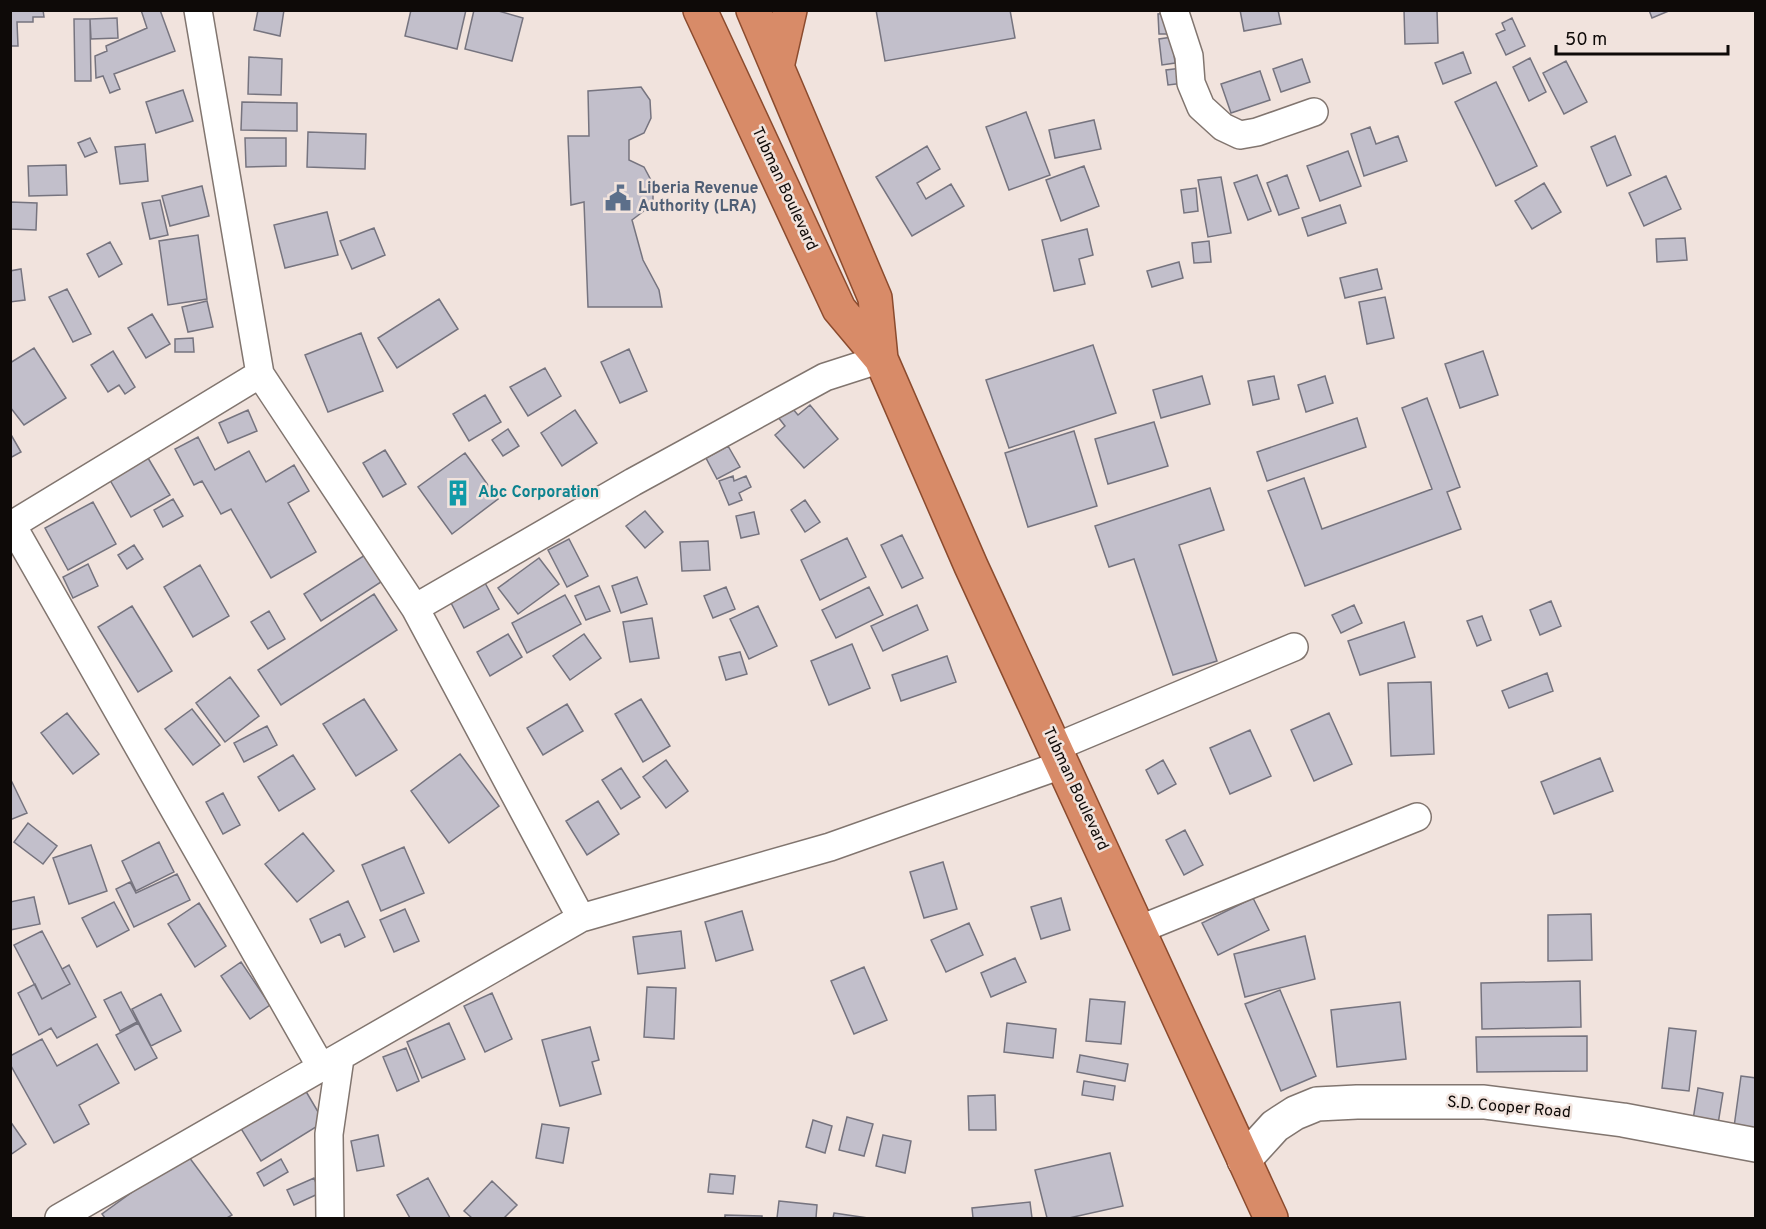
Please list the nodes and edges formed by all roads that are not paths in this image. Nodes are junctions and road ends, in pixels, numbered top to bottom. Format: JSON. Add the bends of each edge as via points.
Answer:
{"nodes":[{"id":1,"x":198,"y":10,"type":"edge"},
{"id":2,"x":700,"y":10,"type":"edge"},
{"id":3,"x":753,"y":10,"type":"edge"},
{"id":4,"x":790,"y":10,"type":"edge"},
{"id":5,"x":1174,"y":10,"type":"edge"},
{"id":6,"x":777,"y":67,"type":"junction"},
{"id":7,"x":1314,"y":112,"type":"dead end"},
{"id":8,"x":881,"y":359,"type":"junction"},
{"id":9,"x":260,"y":374,"type":"junction"},
{"id":10,"x":11,"y":525,"type":"edge"},
{"id":11,"x":416,"y":608,"type":"junction"},
{"id":12,"x":1294,"y":647,"type":"dead end"},
{"id":13,"x":1060,"y":755,"type":"junction"},
{"id":14,"x":1417,"y":817,"type":"dead end"},
{"id":15,"x":581,"y":918,"type":"junction"},
{"id":16,"x":1138,"y":930,"type":"junction"},
{"id":17,"x":330,"y":1062,"type":"junction"},
{"id":18,"x":1755,"y":1145,"type":"edge"},
{"id":19,"x":1244,"y":1160,"type":"junction"},
{"id":20,"x":86,"y":1211,"type":"edge"},
{"id":21,"x":59,"y":1218,"type":"edge"},
{"id":22,"x":330,"y":1218,"type":"edge"},
{"id":23,"x":1270,"y":1218,"type":"edge"}],
"edges":[{"from":1,"to":9,"type":"street"},
{"from":2,"to":8,"type":"highway","name":"Tubman Boulevard","via":[[839,309]]},
{"from":3,"to":6,"type":"highway","name":"Tubman Boulevard"},
{"from":4,"to":6,"type":"highway"},
{"from":5,"to":7,"type":"street","via":[[1189,56],[1191,83],[1201,107],[1223,127],[1240,135]]},
{"from":6,"to":8,"type":"highway","name":"Tubman Boulevard","via":[[875,298]]},
{"from":8,"to":11,"type":"street","via":[[814,382]]},
{"from":8,"to":13,"type":"highway","name":"Tubman Boulevard","via":[[971,566]]},
{"from":9,"to":10,"type":"street"},
{"from":9,"to":11,"type":"street"},
{"from":10,"to":17,"type":"street"},
{"from":11,"to":15,"type":"street"},
{"from":12,"to":13,"type":"street"},
{"from":13,"to":15,"type":"street","via":[[830,847]]},
{"from":13,"to":16,"type":"highway","name":"Tubman Boulevard"},
{"from":14,"to":16,"type":"street"},
{"from":15,"to":17,"type":"street"},
{"from":16,"to":19,"type":"highway","name":"Tubman Boulevard"},
{"from":17,"to":20,"type":"street"},
{"from":17,"to":22,"type":"street"},
{"from":18,"to":19,"type":"street","name":"S.D. Cooper Road","via":[[1623,1120],[1484,1102],[1366,1101],[1317,1104],[1295,1113],[1275,1126]]},
{"from":19,"to":23,"type":"highway","name":"Tubman Boulevard"},
{"from":20,"to":21,"type":"street"}]}
